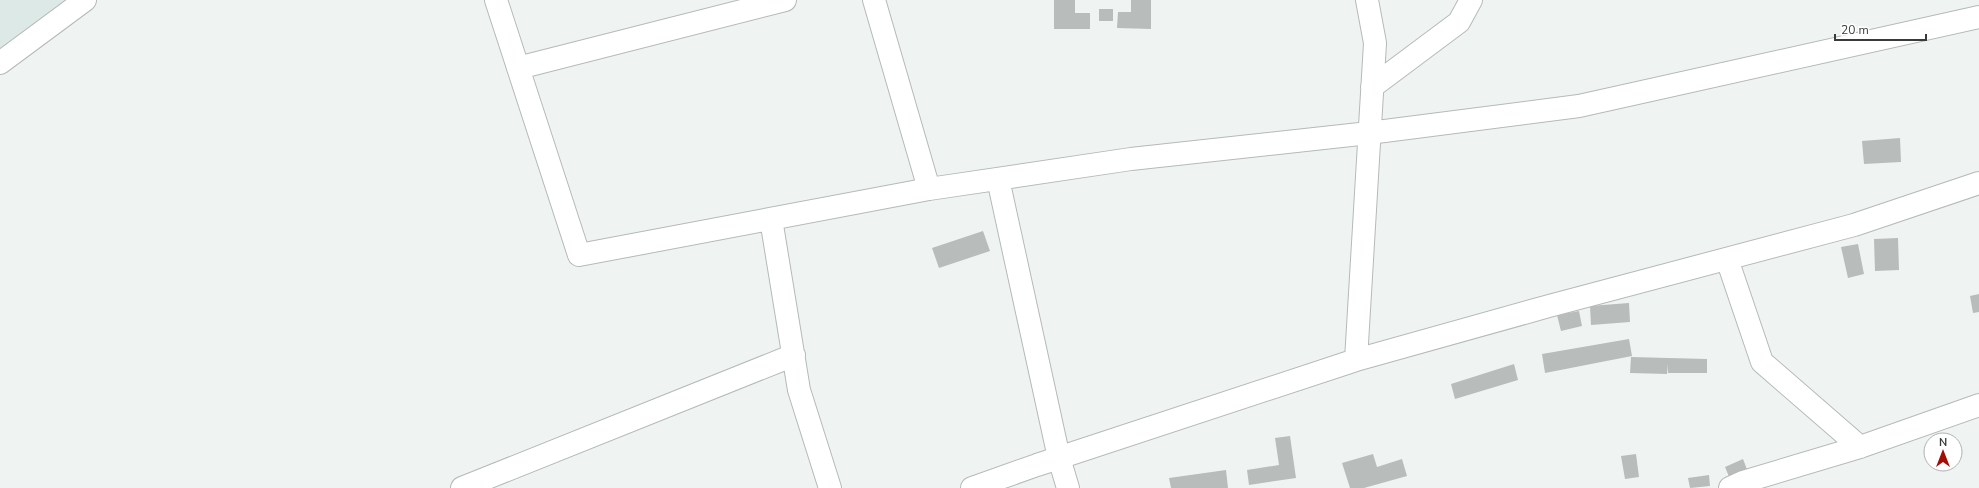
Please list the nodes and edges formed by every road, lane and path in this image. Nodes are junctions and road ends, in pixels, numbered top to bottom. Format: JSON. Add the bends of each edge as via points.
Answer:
{"nodes":[{"id":1,"x":85,"y":0,"type":"edge"},
{"id":2,"x":496,"y":0,"type":"edge"},
{"id":3,"x":785,"y":0,"type":"edge"},
{"id":4,"x":874,"y":0,"type":"edge"},
{"id":5,"x":1367,"y":0,"type":"edge"},
{"id":6,"x":1471,"y":0,"type":"edge"},
{"id":7,"x":1979,"y":17,"type":"edge"},
{"id":8,"x":0,"y":63,"type":"edge"},
{"id":9,"x":518,"y":68,"type":"junction"},
{"id":10,"x":1372,"y":88,"type":"junction"},
{"id":11,"x":1369,"y":133,"type":"junction"},
{"id":12,"x":998,"y":179,"type":"junction"},
{"id":13,"x":1979,"y":183,"type":"edge"},
{"id":14,"x":929,"y":189,"type":"junction"},
{"id":15,"x":771,"y":219,"type":"junction"},
{"id":16,"x":1728,"y":259,"type":"junction"},
{"id":17,"x":794,"y":355,"type":"junction"},
{"id":18,"x":1356,"y":360,"type":"junction"},
{"id":19,"x":1979,"y":405,"type":"edge"},
{"id":20,"x":1860,"y":448,"type":"junction"},
{"id":21,"x":1059,"y":458,"type":"junction"},
{"id":22,"x":462,"y":488,"type":"edge"},
{"id":23,"x":830,"y":488,"type":"edge"},
{"id":24,"x":972,"y":488,"type":"edge"},
{"id":25,"x":1068,"y":488,"type":"edge"},
{"id":26,"x":1730,"y":488,"type":"edge"}],
"edges":[{"from":1,"to":8,"type":"street"},
{"from":2,"to":9,"type":"street"},
{"from":3,"to":9,"type":"street"},
{"from":4,"to":14,"type":"street"},
{"from":5,"to":10,"type":"street","via":[[1375,43]]},
{"from":6,"to":10,"type":"street","via":[[1459,22]]},
{"from":7,"to":11,"type":"street","via":[[1579,106]]},
{"from":9,"to":15,"type":"street","via":[[579,255]]},
{"from":10,"to":11,"type":"street"},
{"from":11,"to":12,"type":"street","via":[[1131,159]]},
{"from":11,"to":18,"type":"street"},
{"from":12,"to":14,"type":"street"},
{"from":12,"to":21,"type":"street"},
{"from":13,"to":16,"type":"street","via":[[1854,225]]},
{"from":14,"to":15,"type":"street"},
{"from":15,"to":17,"type":"street"},
{"from":16,"to":18,"type":"street"},
{"from":16,"to":20,"type":"street","via":[[1762,362]]},
{"from":17,"to":22,"type":"street"},
{"from":17,"to":23,"type":"street","via":[[799,390]]},
{"from":18,"to":21,"type":"street"},
{"from":19,"to":20,"type":"street"},
{"from":20,"to":26,"type":"street"},
{"from":21,"to":24,"type":"street"},
{"from":21,"to":25,"type":"street"}]}
